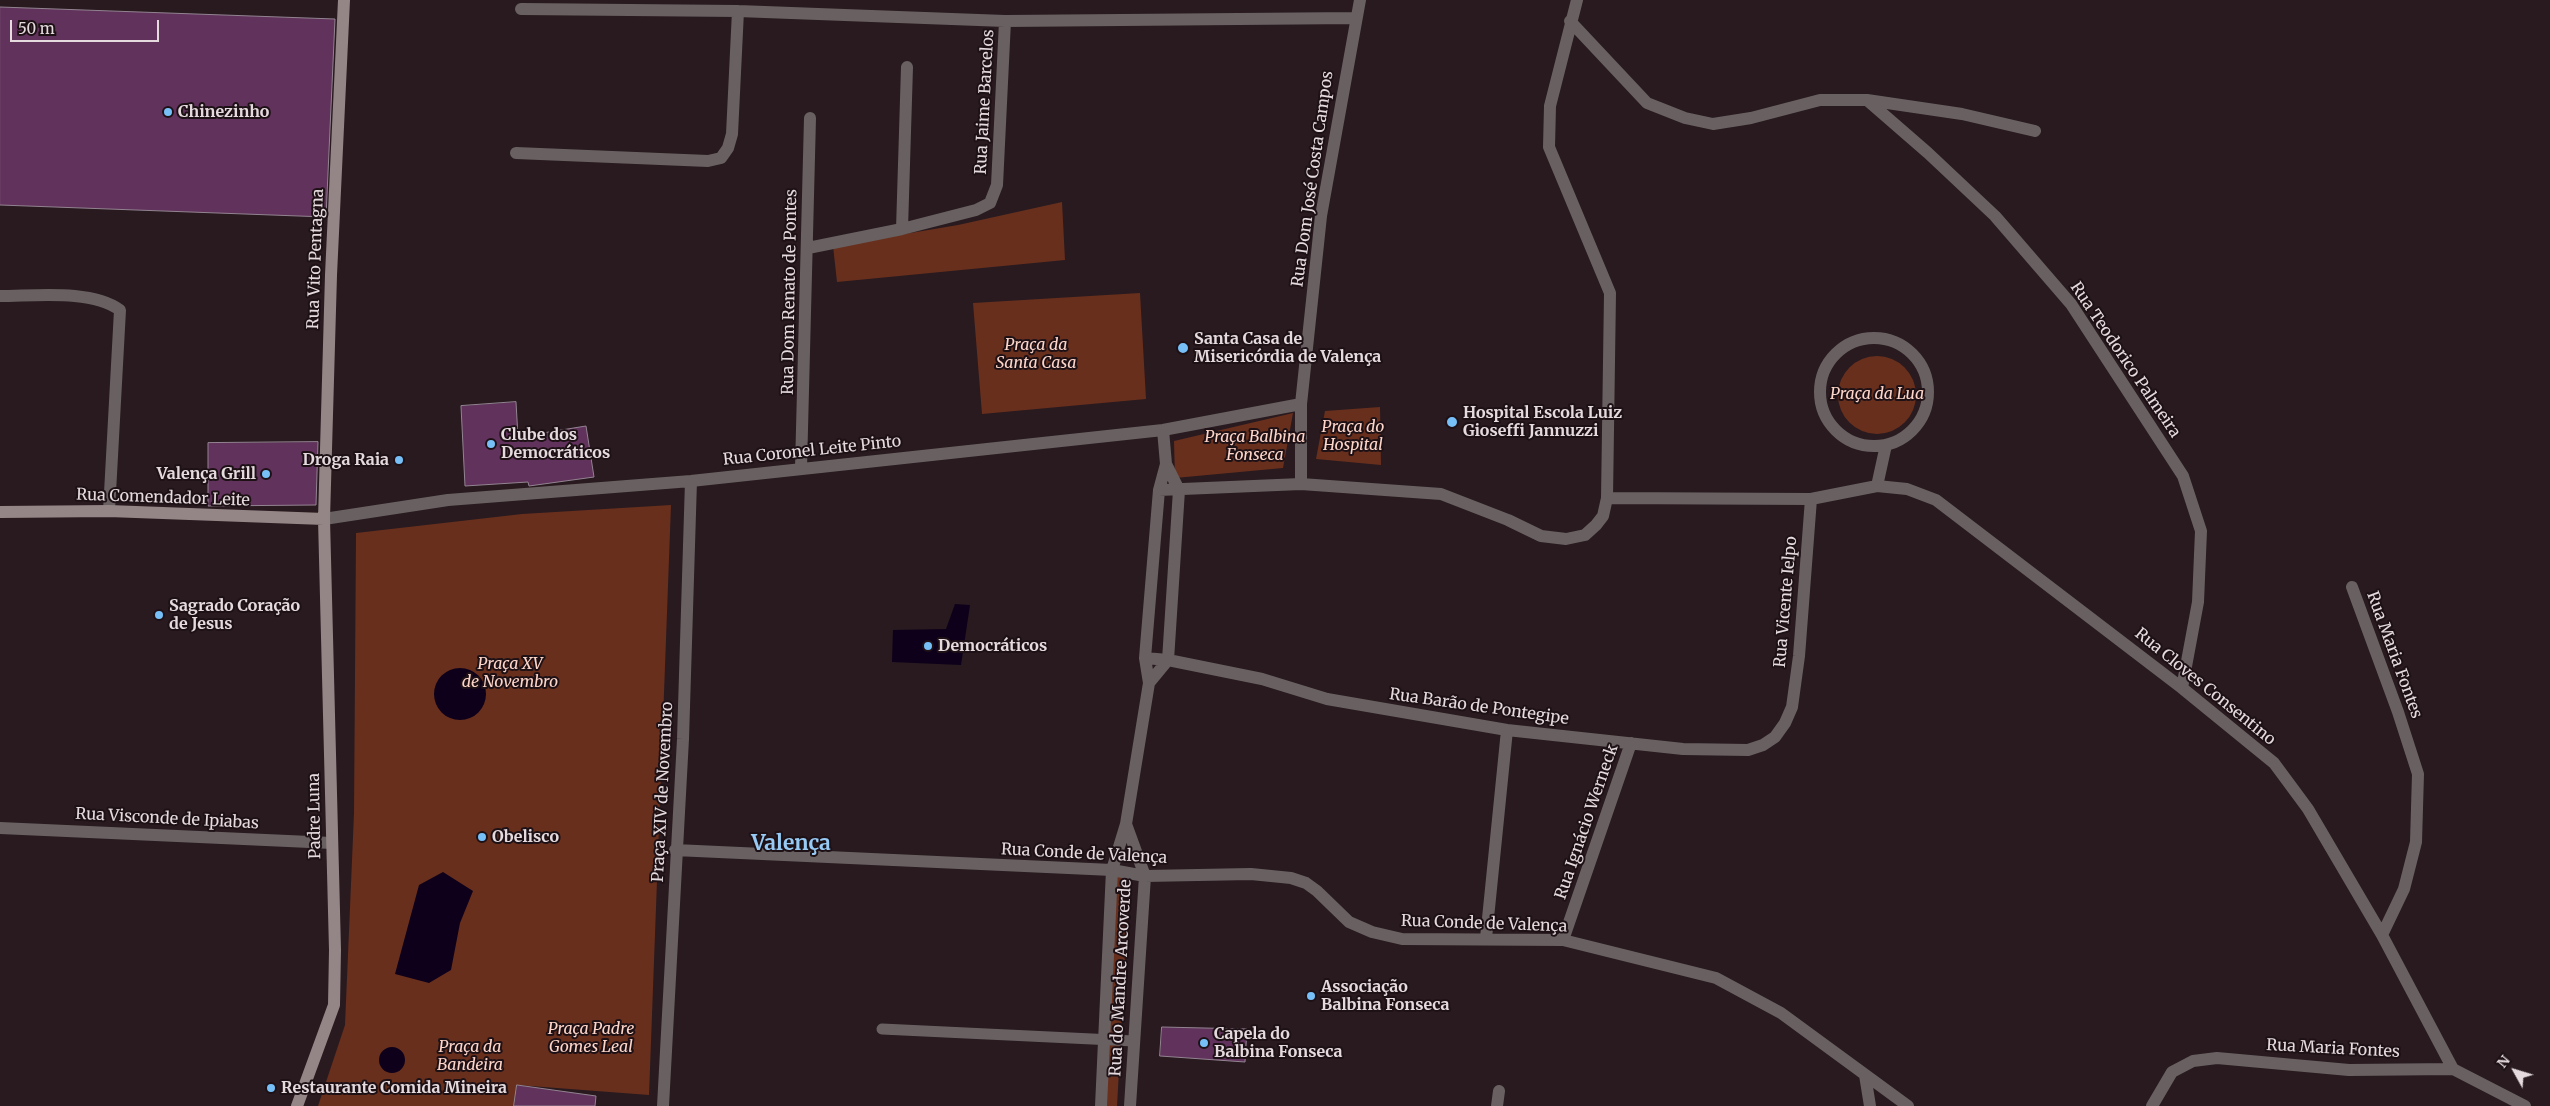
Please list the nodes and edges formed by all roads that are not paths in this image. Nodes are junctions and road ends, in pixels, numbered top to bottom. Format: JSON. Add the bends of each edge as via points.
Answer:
{"nodes":[{"id":1,"x":344,"y":0,"type":"edge"},
{"id":2,"x":1360,"y":0,"type":"edge"},
{"id":3,"x":1577,"y":0,"type":"edge"},
{"id":4,"x":521,"y":9,"type":"dead end"},
{"id":5,"x":738,"y":11,"type":"junction"},
{"id":6,"x":1355,"y":18,"type":"junction"},
{"id":7,"x":1005,"y":21,"type":"junction"},
{"id":8,"x":1570,"y":21,"type":"junction"},
{"id":9,"x":908,"y":67,"type":"dead end"},
{"id":10,"x":1868,"y":100,"type":"junction"},
{"id":11,"x":810,"y":118,"type":"dead end"},
{"id":12,"x":2035,"y":131,"type":"dead end"},
{"id":13,"x":516,"y":153,"type":"dead end"},
{"id":14,"x":902,"y":229,"type":"junction"},
{"id":15,"x":808,"y":248,"type":"junction"},
{"id":16,"x":0,"y":296,"type":"edge"},
{"id":17,"x":1301,"y":404,"type":"junction"},
{"id":18,"x":1163,"y":430,"type":"junction"},
{"id":19,"x":1886,"y":445,"type":"junction"},
{"id":20,"x":1166,"y":464,"type":"junction"},
{"id":21,"x":801,"y":468,"type":"junction"},
{"id":22,"x":691,"y":481,"type":"junction"},
{"id":23,"x":1301,"y":484,"type":"junction"},
{"id":24,"x":1877,"y":486,"type":"junction"},
{"id":25,"x":1159,"y":490,"type":"junction"},
{"id":26,"x":1179,"y":490,"type":"junction"},
{"id":27,"x":1607,"y":498,"type":"junction"},
{"id":28,"x":1811,"y":499,"type":"junction"},
{"id":29,"x":109,"y":511,"type":"junction"},
{"id":30,"x":0,"y":512,"type":"edge"},
{"id":31,"x":324,"y":519,"type":"junction"},
{"id":32,"x":2352,"y":587,"type":"dead end"},
{"id":33,"x":1145,"y":658,"type":"junction"},
{"id":34,"x":1168,"y":660,"type":"junction"},
{"id":35,"x":1149,"y":683,"type":"junction"},
{"id":36,"x":2182,"y":688,"type":"junction"},
{"id":37,"x":1792,"y":707,"type":"joint"},
{"id":38,"x":1507,"y":730,"type":"junction"},
{"id":39,"x":1631,"y":743,"type":"junction"},
{"id":40,"x":1126,"y":824,"type":"junction"},
{"id":41,"x":0,"y":828,"type":"edge"},
{"id":42,"x":332,"y":843,"type":"junction"},
{"id":43,"x":675,"y":850,"type":"junction"},
{"id":44,"x":1112,"y":870,"type":"junction"},
{"id":45,"x":1145,"y":876,"type":"junction"},
{"id":46,"x":2382,"y":935,"type":"junction"},
{"id":47,"x":1486,"y":938,"type":"junction"},
{"id":48,"x":1564,"y":940,"type":"junction"},
{"id":49,"x":882,"y":1029,"type":"dead end"},
{"id":50,"x":1104,"y":1040,"type":"junction"},
{"id":51,"x":1134,"y":1041,"type":"junction"},
{"id":52,"x":2453,"y":1069,"type":"junction"},
{"id":53,"x":1866,"y":1075,"type":"junction"},
{"id":54,"x":1499,"y":1091,"type":"dead end"},
{"id":55,"x":297,"y":1106,"type":"edge"},
{"id":56,"x":663,"y":1106,"type":"edge"},
{"id":57,"x":1101,"y":1106,"type":"edge"},
{"id":58,"x":1130,"y":1106,"type":"edge"},
{"id":59,"x":1497,"y":1106,"type":"edge"},
{"id":60,"x":1870,"y":1106,"type":"edge"},
{"id":61,"x":1908,"y":1106,"type":"edge"},
{"id":62,"x":2152,"y":1106,"type":"edge"},
{"id":63,"x":2525,"y":1106,"type":"edge"}],
"edges":[{"from":1,"to":31,"type":"street","name":"Rua Vito Pentagna"},
{"from":2,"to":6,"type":"street","name":"Rua Dom José Costa Campos"},
{"from":3,"to":8,"type":"street"},
{"from":4,"to":5,"type":"street"},
{"from":5,"to":7,"type":"street"},
{"from":5,"to":13,"type":"street","via":[[732,134],[721,158],[708,161]]},
{"from":6,"to":7,"type":"street"},
{"from":6,"to":17,"type":"street","name":"Rua Dom José Costa Campos","via":[[1321,216]]},
{"from":7,"to":14,"type":"street","name":"Rua Jaime Barcelos","via":[[997,185],[990,203],[976,210]]},
{"from":8,"to":10,"type":"street","via":[[1647,103],[1685,118],[1713,124],[1820,100]]},
{"from":8,"to":27,"type":"street","via":[[1550,106],[1549,147],[1610,293]]},
{"from":9,"to":14,"type":"street"},
{"from":10,"to":12,"type":"street","via":[[1962,114]]},
{"from":10,"to":36,"type":"street","name":"Rua Teodorico Palmeira","via":[[1995,216],[2071,304],[2183,476],[2201,531],[2198,602]]},
{"from":11,"to":15,"type":"street","name":"Rua Dom Renato de Pontes"},
{"from":14,"to":15,"type":"street"},
{"from":15,"to":21,"type":"street","name":"Rua Dom Renato de Pontes"},
{"from":16,"to":29,"type":"street","via":[[100,299],[120,310]]},
{"from":17,"to":18,"type":"street","name":"Rua Coronel Leite Pinto"},
{"from":17,"to":23,"type":"street","name":"Rua Dom José Costa Campos"},
{"from":18,"to":20,"type":"street","name":"Rua do Mandre Arcoverde"},
{"from":18,"to":21,"type":"street","name":"Rua Coronel Leite Pinto"},
{"from":19,"to":19,"type":"street","via":[[1852,442],[1837,432],[1821,401],[1826,367],[1837,353],[1852,343],[1869,338],[1887,340],[1904,347],[1917,359],[1926,375],[1928,393],[1921,418],[1903,438]]},
{"from":19,"to":24,"type":"street"},
{"from":20,"to":25,"type":"street","name":"Rua do Mandre Arcoverde"},
{"from":20,"to":26,"type":"street","name":"Rua do Mandre Arcoverde"},
{"from":21,"to":22,"type":"street","name":"Rua Coronel Leite Pinto"},
{"from":22,"to":31,"type":"street","name":"Rua Coronel Leite Pinto","via":[[448,500]]},
{"from":22,"to":43,"type":"street","name":"Praça XIV de Novembro","via":[[683,739]]},
{"from":23,"to":26,"type":"street"},
{"from":23,"to":27,"type":"street","via":[[1441,494],[1541,536],[1566,540],[1585,535],[1596,525],[1603,516]]},
{"from":24,"to":28,"type":"street","name":"Rua Cloves Consentino"},
{"from":24,"to":36,"type":"street","name":"Rua Cloves Consentino","via":[[1907,489],[1936,500]]},
{"from":25,"to":26,"type":"street"},
{"from":25,"to":33,"type":"street","name":"Rua do Mandre Arcoverde"},
{"from":26,"to":34,"type":"street"},
{"from":27,"to":28,"type":"street","name":"Rua Cloves Consentino"},
{"from":28,"to":37,"type":"street","name":"Rua Vicente Ielpo"},
{"from":29,"to":30,"type":"street","name":"Rua Comendador Leite"},
{"from":29,"to":31,"type":"street","name":"Rua Comendador Leite"},
{"from":31,"to":42,"type":"street","name":"Padre Luna"},
{"from":32,"to":46,"type":"street","name":"Rua Maria Fontes","via":[[2418,774],[2416,842],[2404,889]]},
{"from":33,"to":34,"type":"street","name":"Rua Barão de Pontegipe"},
{"from":33,"to":35,"type":"street","name":"Rua do Mandre Arcoverde"},
{"from":34,"to":35,"type":"street"},
{"from":34,"to":38,"type":"street","name":"Rua Barão de Pontegipe","via":[[1262,679],[1327,699]]},
{"from":35,"to":40,"type":"street","name":"Rua do Mandre Arcoverde"},
{"from":36,"to":46,"type":"street","name":"Rua Cloves Consentino","via":[[2274,763],[2308,810]]},
{"from":37,"to":39,"type":"street","name":"Rua Barão de Pontegipe","via":[[1775,737],[1748,750],[1683,749]]},
{"from":38,"to":39,"type":"street","name":"Rua Barão de Pontegipe"},
{"from":38,"to":47,"type":"street"},
{"from":39,"to":48,"type":"street","name":"Rua Ignácio Werneck"},
{"from":40,"to":44,"type":"street","name":"Rua do Mandre Arcoverde"},
{"from":40,"to":45,"type":"street","name":"Rua do Mandre Arcoverde"},
{"from":41,"to":42,"type":"street","name":"Rua Visconde de Ipiabas"},
{"from":42,"to":55,"type":"street","name":"Padre Luna","via":[[334,1005]]},
{"from":43,"to":44,"type":"street","name":"Rua Conde de Valença"},
{"from":43,"to":56,"type":"street","name":"Praça XIV de Novembro"},
{"from":44,"to":45,"type":"street","name":"Rua Conde de Valença"},
{"from":44,"to":50,"type":"street","name":"Rua do Mandre Arcoverde"},
{"from":45,"to":47,"type":"street","name":"Rua Conde de Valença","via":[[1251,874],[1290,878],[1317,890],[1349,922],[1372,932],[1402,939]]},
{"from":45,"to":51,"type":"street","name":"Rua do Mandre Arcoverde"},
{"from":46,"to":52,"type":"street","name":"Rua Cloves Consentino"},
{"from":47,"to":48,"type":"street","name":"Rua Conde de Valença"},
{"from":48,"to":53,"type":"street","name":"Rua Conde de Valença","via":[[1716,978],[1781,1012]]},
{"from":49,"to":50,"type":"lane"},
{"from":50,"to":51,"type":"lane"},
{"from":50,"to":57,"type":"street","name":"Rua do Mandre Arcoverde"},
{"from":51,"to":58,"type":"street","name":"Rua do Mandre Arcoverde"},
{"from":52,"to":62,"type":"street","name":"Rua Maria Fontes","via":[[2349,1070],[2217,1058],[2193,1062],[2172,1072]]},
{"from":52,"to":63,"type":"street","name":"Rua Maria Fontes"},
{"from":53,"to":60,"type":"street"},
{"from":53,"to":61,"type":"street","name":"Rua Conde de Valença"},
{"from":54,"to":59,"type":"street"}]}
